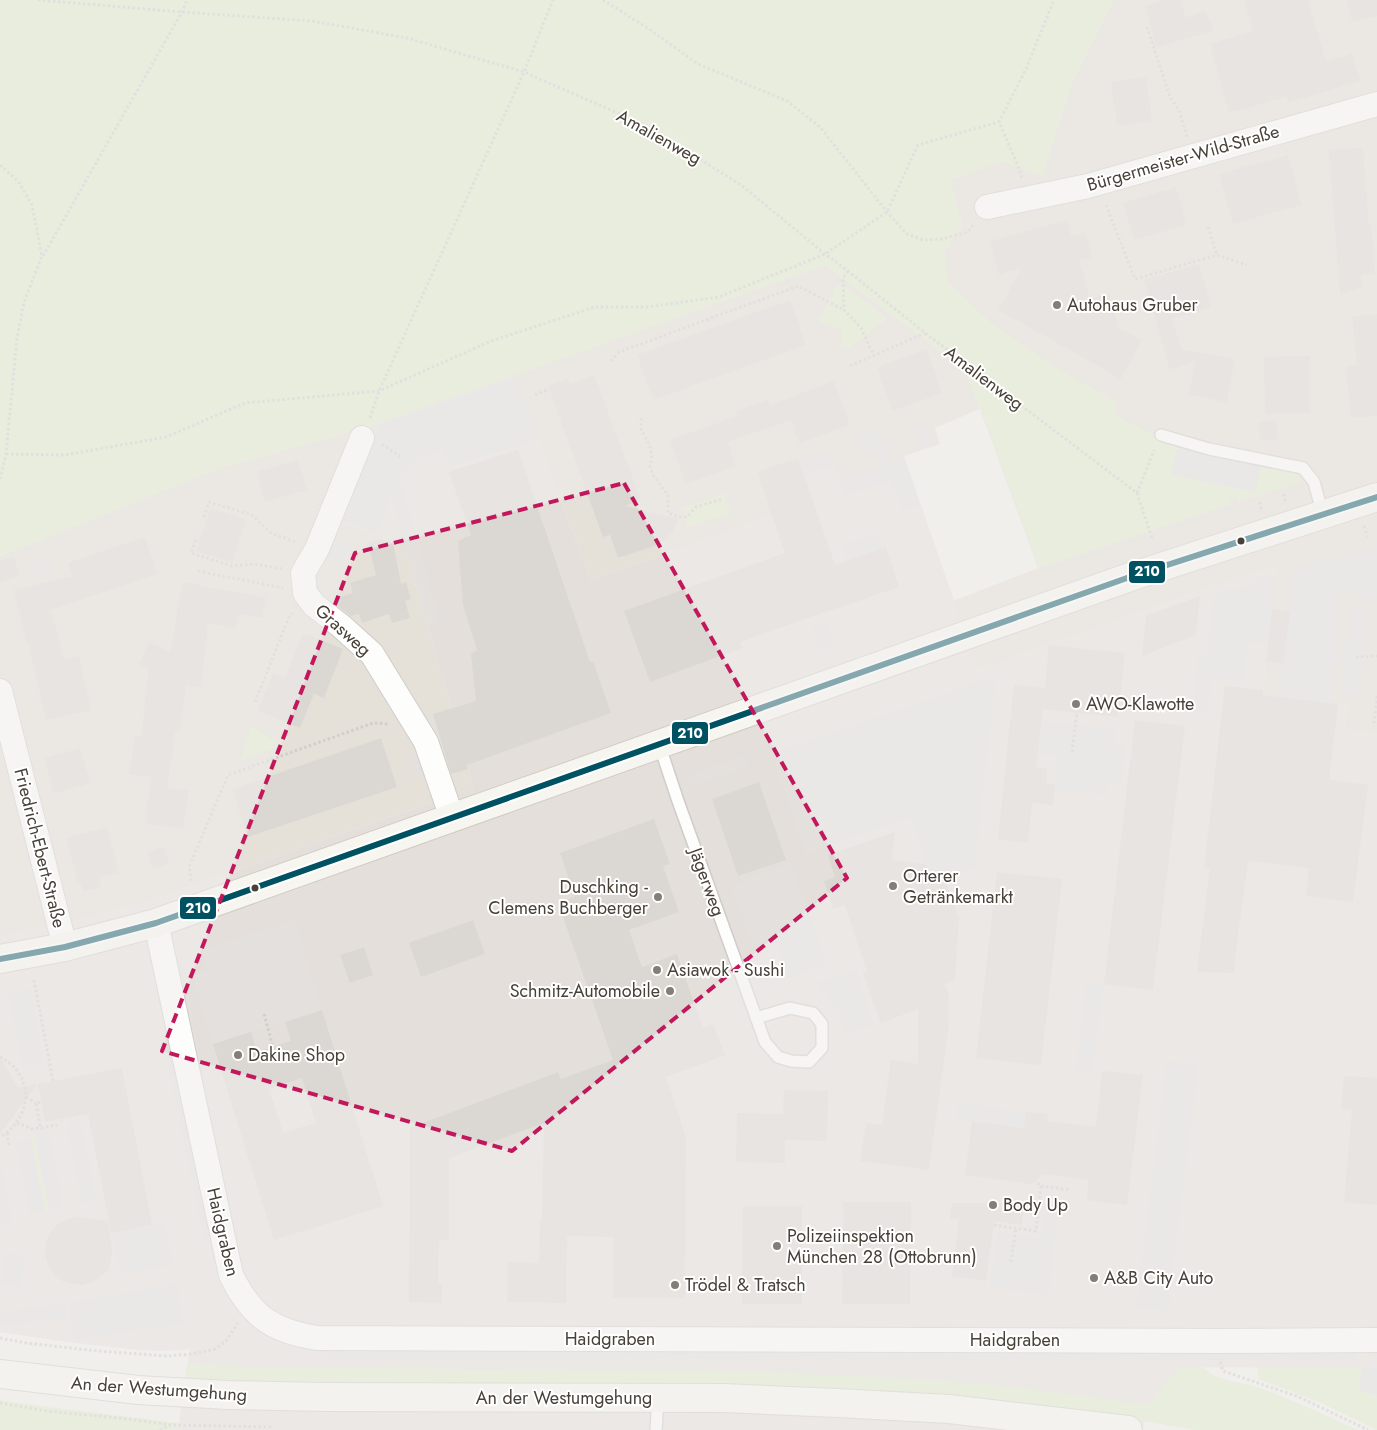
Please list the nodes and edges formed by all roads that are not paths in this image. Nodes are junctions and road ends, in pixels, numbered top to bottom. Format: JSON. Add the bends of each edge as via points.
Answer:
{"nodes":[{"id":1,"x":1377,"y":104,"type":"edge"},
{"id":2,"x":987,"y":207,"type":"road end"},
{"id":3,"x":1160,"y":435,"type":"road end"},
{"id":4,"x":370,"y":440,"type":"road end"},
{"id":5,"x":1377,"y":497,"type":"edge"},
{"id":6,"x":1323,"y":515,"type":"junction"},
{"id":7,"x":0,"y":691,"type":"edge"},
{"id":8,"x":660,"y":744,"type":"junction"},
{"id":9,"x":452,"y":818,"type":"junction"},
{"id":10,"x":156,"y":923,"type":"junction"},
{"id":11,"x":65,"y":947,"type":"junction"},
{"id":12,"x":0,"y":959,"type":"edge"},
{"id":13,"x":756,"y":1018,"type":"junction"},
{"id":14,"x":1377,"y":1340,"type":"edge"},
{"id":15,"x":0,"y":1374,"type":"edge"},
{"id":16,"x":658,"y":1398,"type":"junction"},
{"id":17,"x":656,"y":1430,"type":"edge"},
{"id":18,"x":1128,"y":1430,"type":"edge"}],
"edges":[{"from":1,"to":2,"type":"street","name":"Bürgermeister-Wild-Straße","via":[[1097,183]]},
{"from":3,"to":6,"type":"lane","via":[[1196,446],[1303,468],[1314,482]]},
{"from":4,"to":9,"type":"street","name":"Grasweg","via":[[316,549],[304,583],[314,605],[372,654],[426,742]]},
{"from":5,"to":6,"type":"main road"},
{"from":6,"to":8,"type":"main road","via":[[1163,566]]},
{"from":7,"to":11,"type":"street","name":"Friedrich-Ebert-Straße"},
{"from":8,"to":9,"type":"main road"},
{"from":8,"to":13,"type":"lane","name":"Jägerweg"},
{"from":9,"to":10,"type":"main road"},
{"from":10,"to":11,"type":"main road"},
{"from":10,"to":14,"type":"street","name":"Haidgraben","via":[[231,1275],[249,1306],[284,1331],[317,1338]]},
{"from":11,"to":12,"type":"main road"},
{"from":13,"to":13,"type":"lane","name":"Jägerweg","via":[[765,1042],[778,1057],[810,1062],[822,1048],[822,1024],[812,1013],[790,1008]]},
{"from":15,"to":16,"type":"main road","name":"An der Westumgehung","via":[[138,1390],[228,1395]]},
{"from":16,"to":17,"type":"lane"},
{"from":16,"to":18,"type":"main road","name":"An der Westumgehung","via":[[940,1408]]}]}
